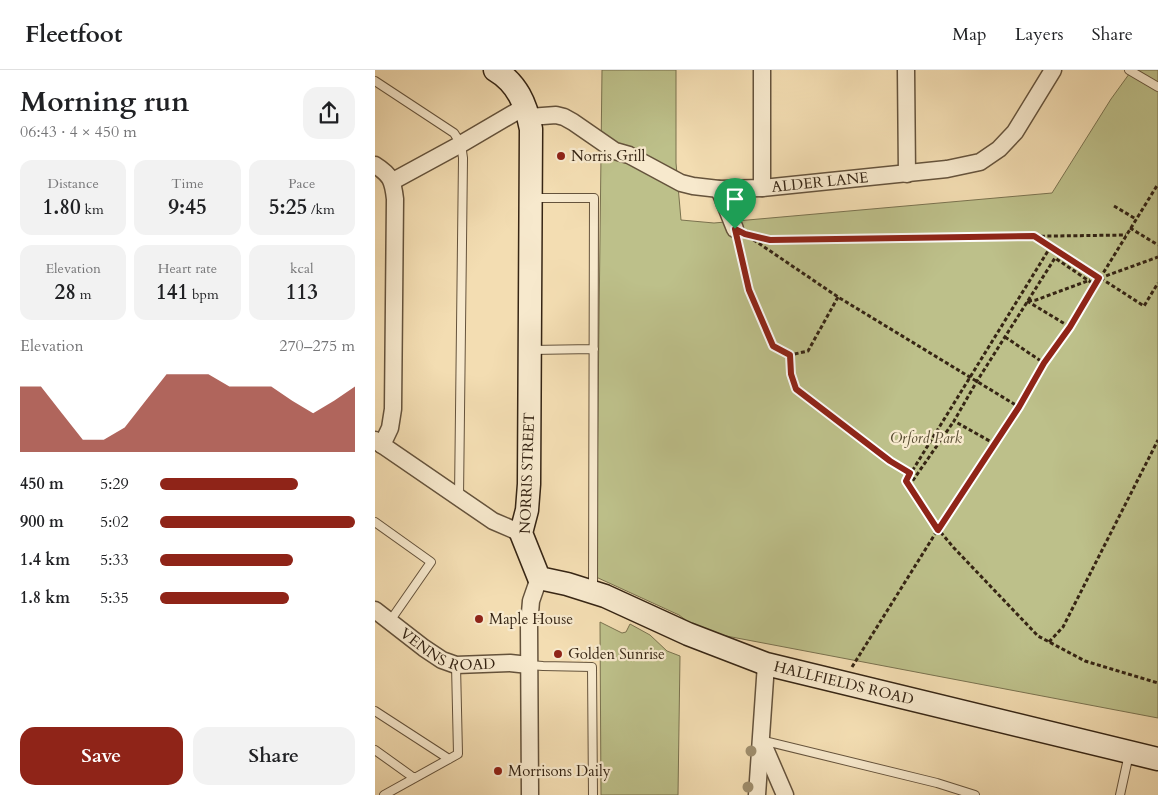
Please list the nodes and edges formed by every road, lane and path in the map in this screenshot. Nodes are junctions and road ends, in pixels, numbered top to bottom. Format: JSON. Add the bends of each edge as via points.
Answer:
{"nodes":[{"id":1,"x":495,"y":70,"type":"edge"},
{"id":2,"x":762,"y":70,"type":"edge"},
{"id":3,"x":906,"y":70,"type":"edge"},
{"id":4,"x":1053,"y":70,"type":"edge"},
{"id":5,"x":1129,"y":70,"type":"edge"},
{"id":6,"x":375,"y":81,"type":"edge"},
{"id":7,"x":1158,"y":87,"type":"edge"},
{"id":8,"x":527,"y":112,"type":"junction"},
{"id":9,"x":461,"y":144,"type":"junction"},
{"id":10,"x":375,"y":165,"type":"edge"},
{"id":11,"x":907,"y":174,"type":"junction"},
{"id":12,"x":393,"y":181,"type":"junction"},
{"id":13,"x":1158,"y":184,"type":"edge"},
{"id":14,"x":762,"y":188,"type":"junction"},
{"id":15,"x":719,"y":189,"type":"junction"},
{"id":16,"x":531,"y":198,"type":"junction"},
{"id":17,"x":1114,"y":206,"type":"dead end"},
{"id":18,"x":1136,"y":219,"type":"junction"},
{"id":19,"x":1130,"y":228,"type":"junction"},
{"id":20,"x":735,"y":229,"type":"joint"},
{"id":21,"x":1126,"y":235,"type":"junction"},
{"id":22,"x":1034,"y":236,"type":"junction"},
{"id":23,"x":1158,"y":245,"type":"edge"},
{"id":24,"x":1051,"y":246,"type":"junction"},
{"id":25,"x":1158,"y":257,"type":"edge"},
{"id":26,"x":1099,"y":278,"type":"junction"},
{"id":27,"x":1090,"y":280,"type":"junction"},
{"id":28,"x":1158,"y":283,"type":"edge"},
{"id":29,"x":1095,"y":285,"type":"junction"},
{"id":30,"x":838,"y":298,"type":"junction"},
{"id":31,"x":1027,"y":301,"type":"junction"},
{"id":32,"x":1070,"y":327,"type":"junction"},
{"id":33,"x":1005,"y":338,"type":"junction"},
{"id":34,"x":530,"y":350,"type":"junction"},
{"id":35,"x":594,"y":350,"type":"junction"},
{"id":36,"x":790,"y":355,"type":"junction"},
{"id":37,"x":1044,"y":363,"type":"junction"},
{"id":38,"x":970,"y":377,"type":"junction"},
{"id":39,"x":977,"y":382,"type":"junction"},
{"id":40,"x":1019,"y":407,"type":"junction"},
{"id":41,"x":954,"y":421,"type":"junction"},
{"id":42,"x":1158,"y":440,"type":"edge"},
{"id":43,"x":379,"y":442,"type":"edge"},
{"id":44,"x":995,"y":444,"type":"junction"},
{"id":45,"x":910,"y":473,"type":"junction"},
{"id":46,"x":909,"y":486,"type":"junction"},
{"id":47,"x":459,"y":498,"type":"junction"},
{"id":48,"x":375,"y":522,"type":"edge"},
{"id":49,"x":938,"y":530,"type":"junction"},
{"id":50,"x":521,"y":533,"type":"junction"},
{"id":51,"x":539,"y":578,"type":"junction"},
{"id":52,"x":593,"y":591,"type":"junction"},
{"id":53,"x":375,"y":610,"type":"edge"},
{"id":54,"x":390,"y":621,"type":"junction"},
{"id":55,"x":1049,"y":642,"type":"junction"},
{"id":56,"x":529,"y":664,"type":"junction"},
{"id":57,"x":765,"y":664,"type":"junction"},
{"id":58,"x":456,"y":665,"type":"junction"},
{"id":59,"x":841,"y":683,"type":"junction"},
{"id":60,"x":1158,"y":683,"type":"edge"},
{"id":61,"x":375,"y":711,"type":"edge"},
{"id":62,"x":761,"y":740,"type":"junction"},
{"id":63,"x":375,"y":750,"type":"edge"},
{"id":64,"x":1130,"y":752,"type":"junction"},
{"id":65,"x":449,"y":759,"type":"junction"},
{"id":66,"x":1158,"y":759,"type":"edge"},
{"id":67,"x":414,"y":778,"type":"junction"},
{"id":68,"x":384,"y":795,"type":"edge"},
{"id":69,"x":530,"y":795,"type":"edge"},
{"id":70,"x":593,"y":795,"type":"edge"},
{"id":71,"x":757,"y":795,"type":"edge"},
{"id":72,"x":785,"y":795,"type":"edge"},
{"id":73,"x":975,"y":795,"type":"edge"},
{"id":74,"x":1120,"y":795,"type":"edge"}],
"edges":[{"from":1,"to":8,"type":"street","via":[[515,88]]},
{"from":2,"to":14,"type":"street"},
{"from":3,"to":11,"type":"street"},
{"from":4,"to":11,"type":"street","name":"ALDER LANE","via":[[1023,120],[999,149],[970,165]]},
{"from":5,"to":7,"type":"lane"},
{"from":6,"to":9,"type":"lane","via":[[453,132]]},
{"from":8,"to":9,"type":"street"},
{"from":8,"to":15,"type":"street","name":"ALDER LANE","via":[[556,115],[573,122],[615,150],[681,183]]},
{"from":8,"to":16,"type":"street","name":"NORRIS STREET","via":[[532,141]]},
{"from":9,"to":12,"type":"street"},
{"from":9,"to":47,"type":"lane"},
{"from":10,"to":12,"type":"street"},
{"from":11,"to":14,"type":"street","name":"ALDER LANE"},
{"from":12,"to":43,"type":"street","via":[[393,409],[390,428]]},
{"from":13,"to":18,"type":"path"},
{"from":14,"to":15,"type":"street","name":"ALDER LANE"},
{"from":15,"to":20,"type":"street"},
{"from":16,"to":34,"type":"street","name":"NORRIS STREET"},
{"from":16,"to":35,"type":"lane","via":[[594,198]]},
{"from":17,"to":18,"type":"path"},
{"from":18,"to":19,"type":"path"},
{"from":19,"to":21,"type":"path"},
{"from":19,"to":23,"type":"path"},
{"from":20,"to":36,"type":"path","via":[[749,290],[773,346]]},
{"from":21,"to":22,"type":"path"},
{"from":21,"to":26,"type":"path"},
{"from":22,"to":24,"type":"path"},
{"from":22,"to":30,"type":"path","via":[[770,240],[745,234]]},
{"from":24,"to":26,"type":"path"},
{"from":24,"to":38,"type":"path"},
{"from":25,"to":26,"type":"path"},
{"from":26,"to":28,"type":"path","via":[[1144,306]]},
{"from":26,"to":29,"type":"path"},
{"from":27,"to":29,"type":"path"},
{"from":27,"to":31,"type":"path"},
{"from":27,"to":31,"type":"path","via":[[1055,258]]},
{"from":29,"to":32,"type":"path"},
{"from":30,"to":36,"type":"path","via":[[807,351]]},
{"from":30,"to":38,"type":"path"},
{"from":31,"to":32,"type":"path"},
{"from":31,"to":33,"type":"path"},
{"from":32,"to":37,"type":"path"},
{"from":33,"to":37,"type":"path"},
{"from":33,"to":39,"type":"path"},
{"from":34,"to":35,"type":"lane"},
{"from":34,"to":50,"type":"street","name":"NORRIS STREET","via":[[529,491]]},
{"from":35,"to":52,"type":"lane"},
{"from":36,"to":45,"type":"path","via":[[796,389]]},
{"from":37,"to":40,"type":"path"},
{"from":38,"to":39,"type":"path"},
{"from":38,"to":45,"type":"path"},
{"from":39,"to":40,"type":"path"},
{"from":39,"to":41,"type":"path"},
{"from":40,"to":44,"type":"path"},
{"from":41,"to":44,"type":"path"},
{"from":41,"to":46,"type":"path"},
{"from":42,"to":55,"type":"path","via":[[1063,626]]},
{"from":43,"to":47,"type":"street"},
{"from":44,"to":49,"type":"path"},
{"from":45,"to":46,"type":"path","via":[[906,481]]},
{"from":46,"to":49,"type":"path"},
{"from":47,"to":50,"type":"street","via":[[493,521]]},
{"from":48,"to":54,"type":"lane","via":[[431,562]]},
{"from":49,"to":55,"type":"path","via":[[1038,636]]},
{"from":49,"to":59,"type":"path"},
{"from":50,"to":51,"type":"street","name":"NORRIS STREET"},
{"from":51,"to":52,"type":"street","name":"HALLFIELDS ROAD"},
{"from":51,"to":56,"type":"street","via":[[531,601]]},
{"from":52,"to":57,"type":"street","name":"HALLFIELDS ROAD"},
{"from":53,"to":54,"type":"street","name":"VENNS ROAD"},
{"from":54,"to":58,"type":"street","name":"VENNS ROAD","via":[[436,656]]},
{"from":55,"to":60,"type":"path","via":[[1085,661]]},
{"from":56,"to":58,"type":"street","name":"VENNS ROAD"},
{"from":56,"to":69,"type":"street"},
{"from":56,"to":70,"type":"lane","via":[[592,667]]},
{"from":57,"to":59,"type":"street","name":"HALLFIELDS ROAD"},
{"from":57,"to":62,"type":"street"},
{"from":58,"to":65,"type":"lane","via":[[458,754]]},
{"from":59,"to":64,"type":"street","name":"HALLFIELDS ROAD"},
{"from":61,"to":65,"type":"lane"},
{"from":62,"to":71,"type":"street"},
{"from":62,"to":72,"type":"street"},
{"from":62,"to":73,"type":"lane"},
{"from":63,"to":67,"type":"lane"},
{"from":64,"to":66,"type":"street","name":"HALLFIELDS ROAD"},
{"from":64,"to":74,"type":"lane"},
{"from":65,"to":67,"type":"lane"},
{"from":67,"to":68,"type":"lane"}]}
